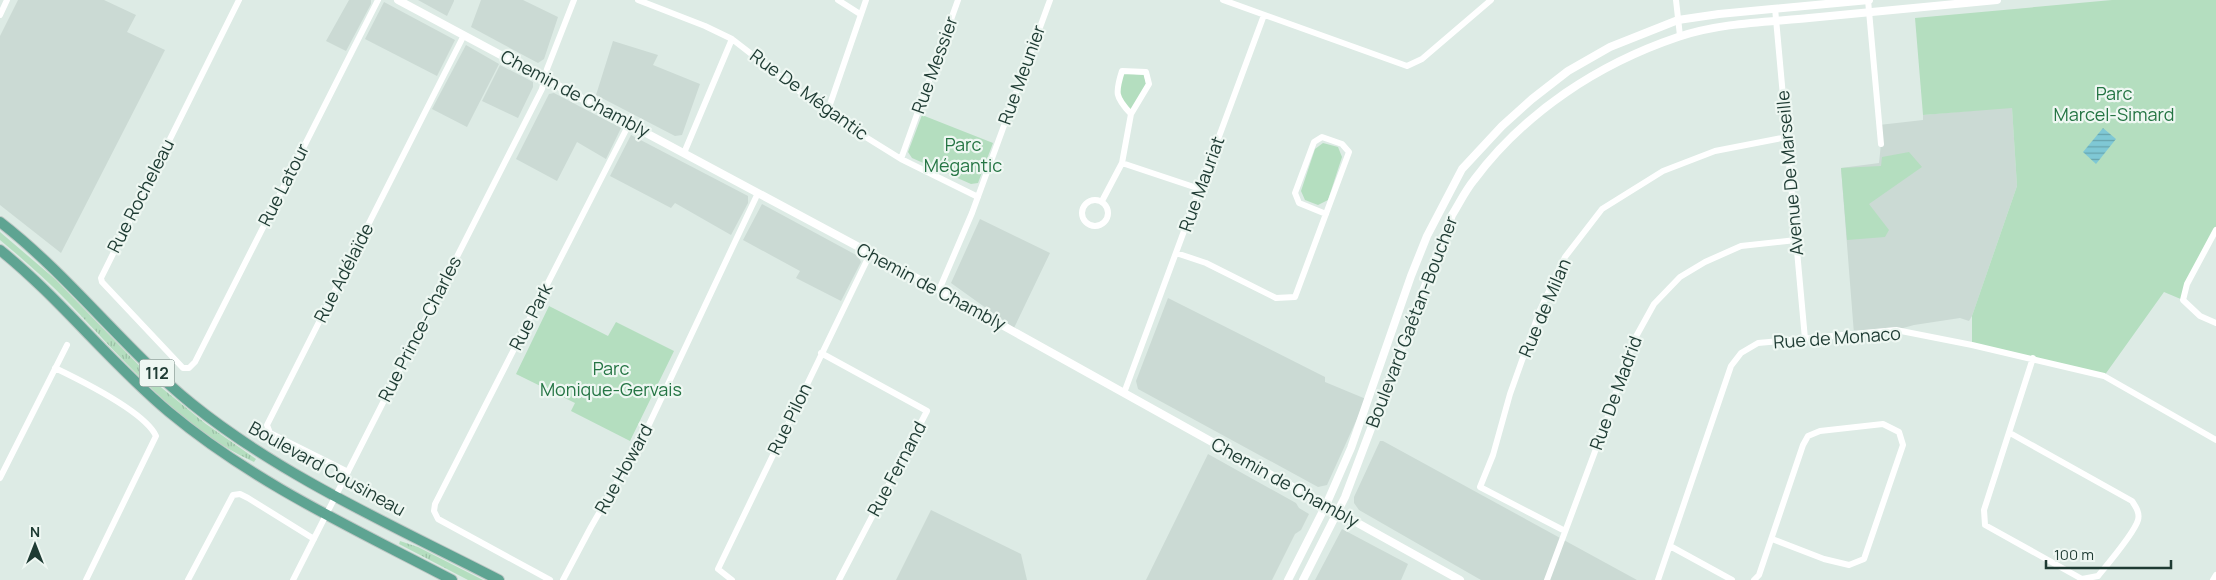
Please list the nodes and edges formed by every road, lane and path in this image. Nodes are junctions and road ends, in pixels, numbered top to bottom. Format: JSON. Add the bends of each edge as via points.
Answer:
{"nodes":[{"id":1,"x":7,"y":0,"type":"edge"},
{"id":2,"x":240,"y":0,"type":"edge"},
{"id":3,"x":378,"y":0,"type":"edge"},
{"id":4,"x":398,"y":0,"type":"edge"},
{"id":5,"x":574,"y":0,"type":"edge"},
{"id":6,"x":638,"y":0,"type":"edge"},
{"id":7,"x":838,"y":0,"type":"edge"},
{"id":8,"x":866,"y":0,"type":"edge"},
{"id":9,"x":958,"y":0,"type":"edge"},
{"id":10,"x":1050,"y":0,"type":"edge"},
{"id":11,"x":1223,"y":0,"type":"edge"},
{"id":12,"x":1491,"y":0,"type":"edge"},
{"id":13,"x":1676,"y":0,"type":"edge"},
{"id":14,"x":1868,"y":0,"type":"edge"},
{"id":15,"x":1997,"y":0,"type":"edge"},
{"id":16,"x":1775,"y":8,"type":"junction"},
{"id":17,"x":1868,"y":12,"type":"junction"},
{"id":18,"x":0,"y":14,"type":"edge"},
{"id":19,"x":860,"y":14,"type":"junction"},
{"id":20,"x":1264,"y":15,"type":"junction"},
{"id":21,"x":1678,"y":20,"type":"junction"},
{"id":22,"x":1777,"y":21,"type":"junction"},
{"id":23,"x":464,"y":35,"type":"junction"},
{"id":24,"x":1680,"y":36,"type":"junction"},
{"id":25,"x":732,"y":39,"type":"junction"},
{"id":26,"x":545,"y":78,"type":"junction"},
{"id":27,"x":827,"y":112,"type":"junction"},
{"id":28,"x":1131,"y":114,"type":"junction"},
{"id":29,"x":629,"y":124,"type":"junction"},
{"id":30,"x":1787,"y":137,"type":"junction"},
{"id":31,"x":1881,"y":144,"type":"dead end"},
{"id":32,"x":684,"y":152,"type":"junction"},
{"id":33,"x":901,"y":158,"type":"junction"},
{"id":34,"x":1122,"y":163,"type":"junction"},
{"id":35,"x":1200,"y":189,"type":"junction"},
{"id":36,"x":758,"y":193,"type":"junction"},
{"id":37,"x":978,"y":196,"type":"junction"},
{"id":38,"x":1102,"y":201,"type":"junction"},
{"id":39,"x":1326,"y":214,"type":"junction"},
{"id":40,"x":0,"y":222,"type":"edge"},
{"id":41,"x":2216,"y":230,"type":"edge"},
{"id":42,"x":1796,"y":240,"type":"junction"},
{"id":43,"x":0,"y":250,"type":"edge"},
{"id":44,"x":1176,"y":253,"type":"junction"},
{"id":45,"x":870,"y":254,"type":"junction"},
{"id":46,"x":939,"y":290,"type":"junction"},
{"id":47,"x":2216,"y":323,"type":"edge"},
{"id":48,"x":1805,"y":339,"type":"junction"},
{"id":49,"x":67,"y":345,"type":"dead end"},
{"id":50,"x":821,"y":353,"type":"junction"},
{"id":51,"x":2033,"y":358,"type":"junction"},
{"id":52,"x":55,"y":368,"type":"junction"},
{"id":53,"x":189,"y":368,"type":"joint"},
{"id":54,"x":1124,"y":393,"type":"junction"},
{"id":55,"x":2010,"y":433,"type":"junction"},
{"id":56,"x":2216,"y":440,"type":"edge"},
{"id":57,"x":348,"y":472,"type":"junction"},
{"id":58,"x":0,"y":478,"type":"edge"},
{"id":59,"x":336,"y":496,"type":"junction"},
{"id":60,"x":1326,"y":505,"type":"junction"},
{"id":61,"x":1338,"y":512,"type":"junction"},
{"id":62,"x":326,"y":514,"type":"junction"},
{"id":63,"x":1565,"y":531,"type":"junction"},
{"id":64,"x":314,"y":539,"type":"junction"},
{"id":65,"x":1772,"y":540,"type":"junction"},
{"id":66,"x":1670,"y":546,"type":"junction"},
{"id":67,"x":2216,"y":576,"type":"edge"},
{"id":68,"x":86,"y":580,"type":"edge"},
{"id":69,"x":188,"y":580,"type":"edge"},
{"id":70,"x":293,"y":580,"type":"edge"},
{"id":71,"x":452,"y":580,"type":"edge"},
{"id":72,"x":499,"y":580,"type":"edge"},
{"id":73,"x":550,"y":580,"type":"edge"},
{"id":74,"x":564,"y":580,"type":"edge"},
{"id":75,"x":732,"y":580,"type":"edge"},
{"id":76,"x":839,"y":580,"type":"edge"},
{"id":77,"x":1288,"y":580,"type":"edge"},
{"id":78,"x":1303,"y":580,"type":"edge"},
{"id":79,"x":1460,"y":580,"type":"edge"},
{"id":80,"x":1547,"y":580,"type":"edge"},
{"id":81,"x":1658,"y":580,"type":"edge"},
{"id":82,"x":1732,"y":580,"type":"edge"},
{"id":83,"x":1754,"y":580,"type":"edge"},
{"id":84,"x":2213,"y":580,"type":"edge"}],
"edges":[{"from":1,"to":18,"type":"street"},
{"from":2,"to":53,"type":"street","name":"Rue Rocheleau","via":[[101,278],[184,368]]},
{"from":3,"to":53,"type":"street","name":"Rue Latour"},
{"from":4,"to":23,"type":"street","name":"Chemin de Chambly"},
{"from":5,"to":26,"type":"street","name":"Rue Prince-Charles"},
{"from":6,"to":25,"type":"street","name":"Rue De Mégantic"},
{"from":7,"to":19,"type":"street"},
{"from":8,"to":19,"type":"street"},
{"from":9,"to":33,"type":"street","name":"Rue Messier"},
{"from":10,"to":37,"type":"street","name":"Rue Meunier"},
{"from":11,"to":20,"type":"street"},
{"from":12,"to":20,"type":"street","via":[[1422,59],[1406,66]]},
{"from":13,"to":21,"type":"street"},
{"from":14,"to":16,"type":"street","name":"Boulevard Gaétan-Boucher"},
{"from":14,"to":17,"type":"street"},
{"from":15,"to":17,"type":"street","name":"Boulevard Gaétan-Boucher"},
{"from":16,"to":21,"type":"street","name":"Boulevard Gaétan-Boucher"},
{"from":16,"to":22,"type":"street","name":"Avenue De Marseille"},
{"from":17,"to":22,"type":"street","name":"Boulevard Gaétan-Boucher"},
{"from":17,"to":31,"type":"street"},
{"from":19,"to":27,"type":"street"},
{"from":20,"to":35,"type":"street","name":"Rue Mauriat"},
{"from":21,"to":24,"type":"street"},
{"from":21,"to":60,"type":"street","name":"Boulevard Gaétan-Boucher","via":[[1610,47],[1568,71],[1502,126],[1462,169],[1424,244],[1351,448]]},
{"from":22,"to":24,"type":"street","name":"Boulevard Gaétan-Boucher"},
{"from":22,"to":30,"type":"street","name":"Avenue De Marseille"},
{"from":23,"to":26,"type":"street","name":"Chemin de Chambly"},
{"from":23,"to":57,"type":"street","name":"Rue Adélaïde","via":[[267,425],[270,433]]},
{"from":24,"to":61,"type":"street","name":"Boulevard Gaétan-Boucher","via":[[1595,74],[1542,109],[1510,137],[1472,181],[1436,253]]},
{"from":25,"to":27,"type":"street","name":"Rue De Mégantic"},
{"from":25,"to":32,"type":"street"},
{"from":26,"to":29,"type":"street","name":"Chemin de Chambly"},
{"from":26,"to":57,"type":"street","name":"Rue Prince-Charles","via":[[542,90]]},
{"from":27,"to":33,"type":"street","name":"Rue De Mégantic"},
{"from":28,"to":28,"type":"street","via":[[1149,84],[1146,72],[1122,70],[1117,86],[1118,99]]},
{"from":28,"to":34,"type":"street"},
{"from":29,"to":32,"type":"street","name":"Chemin de Chambly"},
{"from":29,"to":73,"type":"street","name":"Rue Park","via":[[435,504],[438,519]]},
{"from":30,"to":42,"type":"street","name":"Avenue De Marseille"},
{"from":30,"to":63,"type":"street","name":"Rue de Milan","via":[[1715,151],[1663,171],[1602,209],[1565,257],[1540,310],[1480,487]]},
{"from":32,"to":36,"type":"street","name":"Chemin de Chambly"},
{"from":33,"to":37,"type":"street","name":"Rue De Mégantic"},
{"from":34,"to":35,"type":"street"},
{"from":34,"to":38,"type":"street"},
{"from":35,"to":44,"type":"street","name":"Rue Mauriat"},
{"from":36,"to":45,"type":"street","name":"Chemin de Chambly"},
{"from":36,"to":74,"type":"street","name":"Rue Howard","via":[[645,433]]},
{"from":37,"to":46,"type":"street","name":"Rue Meunier"},
{"from":38,"to":38,"type":"street","via":[[1108,213],[1106,222],[1097,227],[1088,225],[1082,218],[1082,208],[1089,201]]},
{"from":39,"to":39,"type":"street","via":[[1349,152],[1342,144],[1322,137],[1314,142],[1295,193],[1299,203]]},
{"from":39,"to":44,"type":"street","via":[[1296,297],[1276,298],[1206,263]]},
{"from":40,"to":59,"type":"main road","name":"Boulevard Cousineau","number":"112","via":[[51,265],[147,364],[192,404],[270,459]]},
{"from":41,"to":47,"type":"street","via":[[2187,284],[2183,300],[2200,316]]},
{"from":42,"to":48,"type":"street","name":"Avenue De Marseille"},
{"from":42,"to":63,"type":"street","name":"Rue De Madrid","via":[[1741,246],[1705,262],[1680,277],[1654,304],[1633,342]]},
{"from":43,"to":62,"type":"main road","number":"112","via":[[51,295],[115,362],[174,416],[243,468]]},
{"from":44,"to":54,"type":"street","name":"Rue Mauriat"},
{"from":45,"to":46,"type":"street","name":"Chemin de Chambly"},
{"from":45,"to":50,"type":"street","name":"Rue Pilon"},
{"from":46,"to":54,"type":"street","name":"Chemin de Chambly"},
{"from":48,"to":51,"type":"street","name":"Rue de Monaco","via":[[1896,330]]},
{"from":48,"to":66,"type":"street","name":"Rue de Monaco","via":[[1758,343],[1741,353],[1731,366]]},
{"from":49,"to":52,"type":"street"},
{"from":50,"to":75,"type":"street","name":"Rue Pilon","via":[[718,569]]},
{"from":50,"to":76,"type":"street","name":"Rue Fernand","via":[[927,411]]},
{"from":51,"to":55,"type":"street"},
{"from":51,"to":56,"type":"street","name":"Rue de Monaco","via":[[2104,376]]},
{"from":52,"to":58,"type":"street"},
{"from":52,"to":68,"type":"street","via":[[98,389],[132,412],[156,436]]},
{"from":54,"to":60,"type":"street","name":"Chemin de Chambly"},
{"from":55,"to":55,"type":"street","via":[[1984,510],[1985,525],[2082,578],[2098,576],[2138,520],[2138,511],[2132,501]]},
{"from":57,"to":59,"type":"street","name":"Rue Prince-Charles"},
{"from":59,"to":62,"type":"street","name":"Rue Prince-Charles"},
{"from":59,"to":72,"type":"main road","name":"Boulevard Cousineau","number":"112"},
{"from":60,"to":61,"type":"street","name":"Chemin de Chambly"},
{"from":60,"to":77,"type":"street","name":"Boulevard Gaétan-Boucher"},
{"from":61,"to":78,"type":"street","name":"Boulevard Gaétan-Boucher"},
{"from":61,"to":79,"type":"street","name":"Chemin de Chambly"},
{"from":62,"to":64,"type":"street","name":"Rue Prince-Charles"},
{"from":62,"to":71,"type":"main road","number":"112"},
{"from":63,"to":80,"type":"street","name":"Rue De Madrid"},
{"from":64,"to":69,"type":"street","via":[[248,498],[233,495]]},
{"from":64,"to":70,"type":"street","name":"Rue Prince-Charles"},
{"from":65,"to":65,"type":"street","via":[[1808,436],[1820,431],[1884,424],[1899,432],[1903,445],[1864,559],[1849,565]]},
{"from":65,"to":83,"type":"street","via":[[1759,575]]},
{"from":66,"to":81,"type":"street","name":"Rue de Monaco"},
{"from":66,"to":82,"type":"street"},
{"from":67,"to":84,"type":"street"}]}
